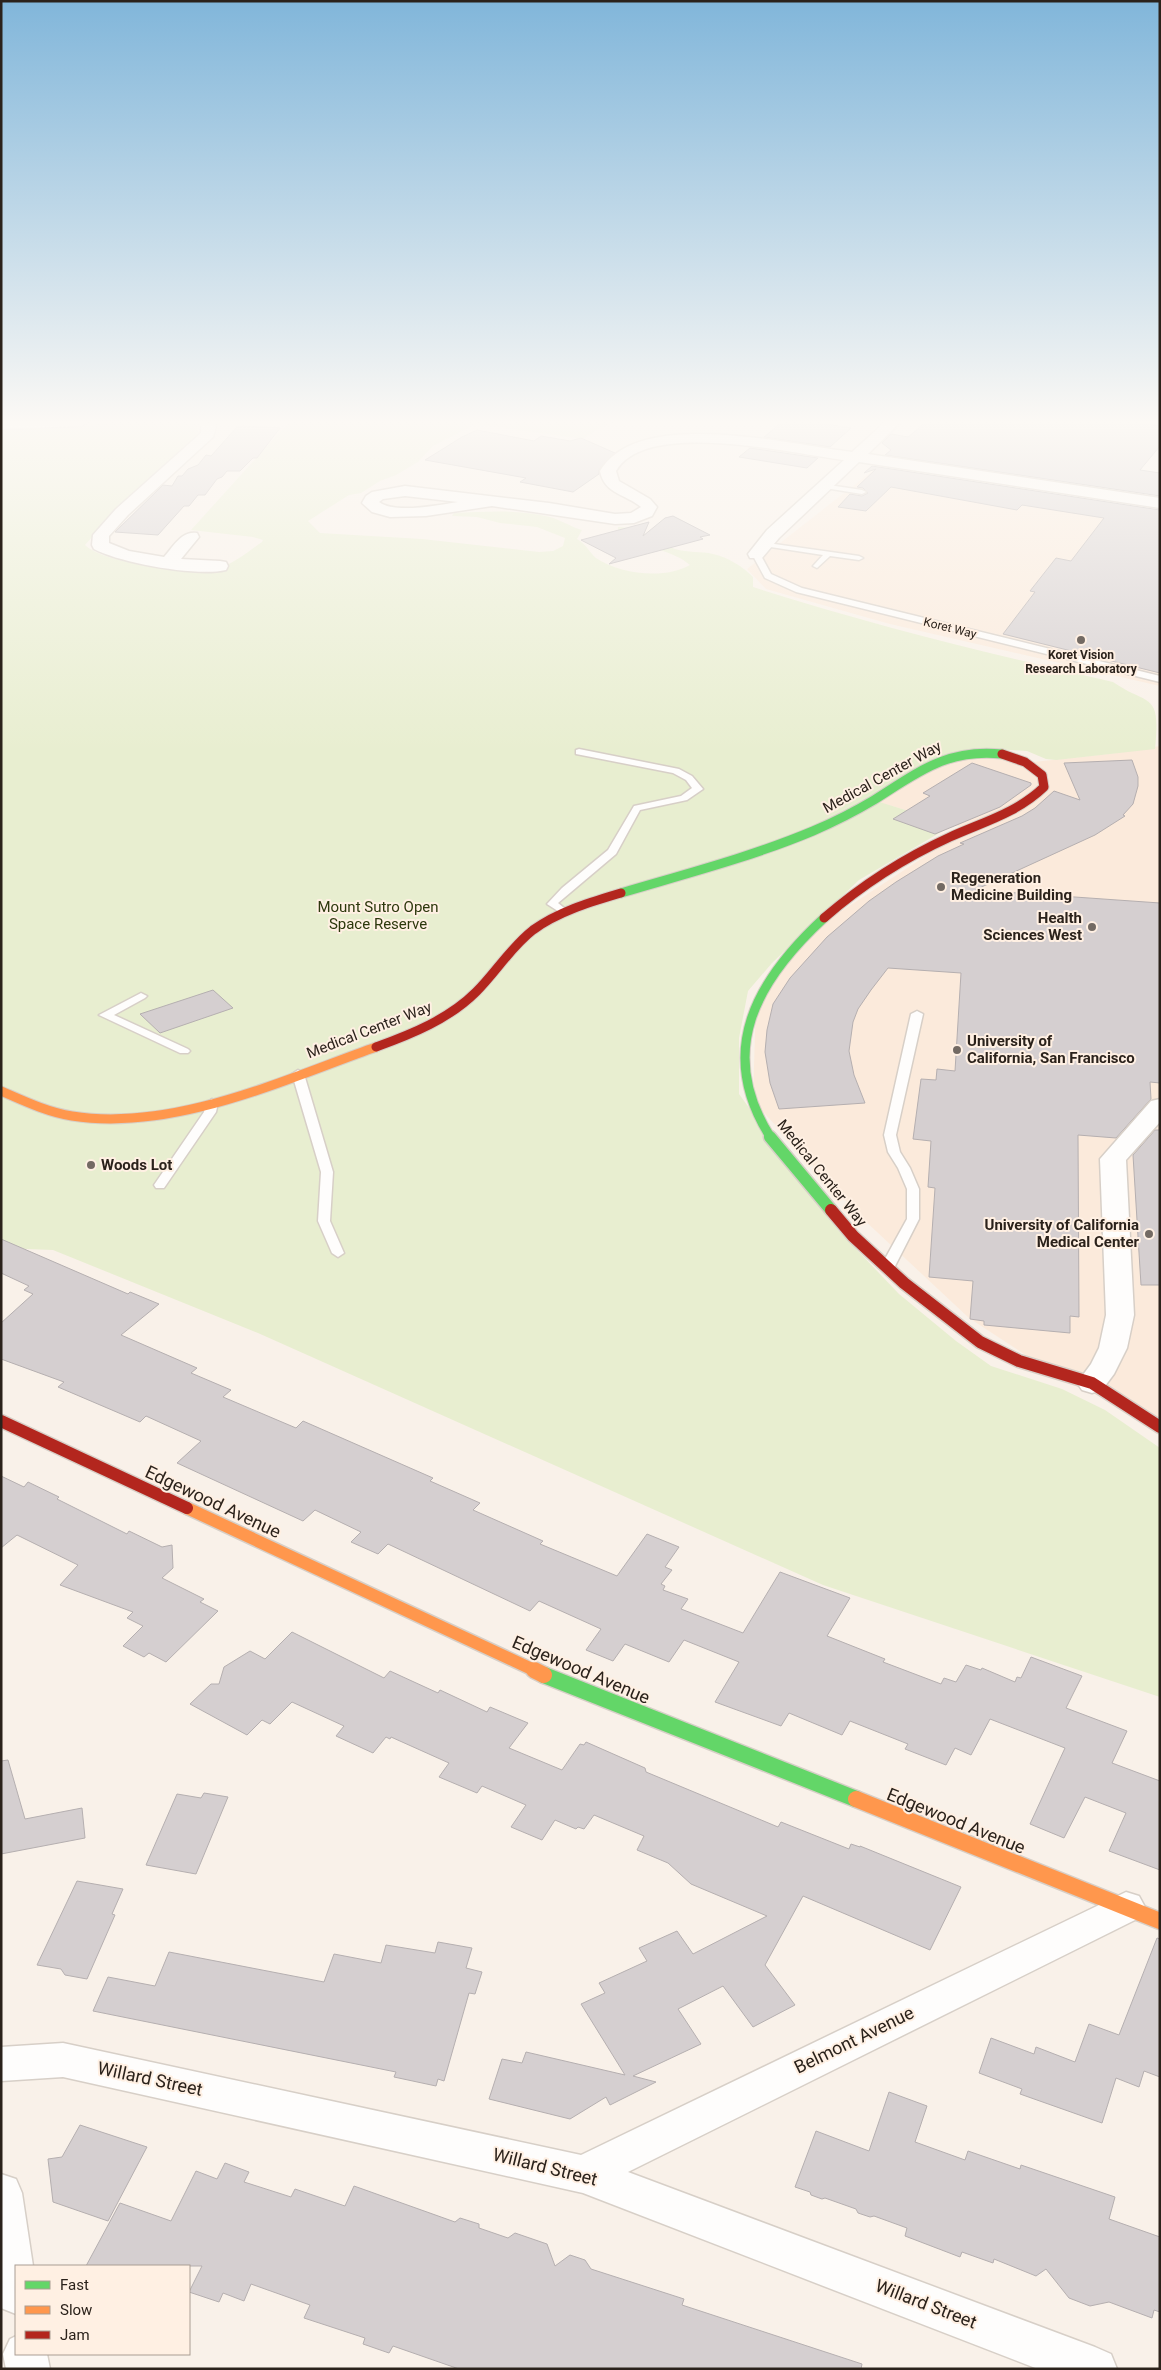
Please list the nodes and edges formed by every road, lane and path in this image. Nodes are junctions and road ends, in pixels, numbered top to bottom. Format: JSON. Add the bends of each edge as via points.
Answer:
{"nodes":[{"id":1,"x":103,"y":533,"type":"edge"},
{"id":2,"x":777,"y":533,"type":"edge"},
{"id":3,"x":191,"y":537,"type":"dead end"},
{"id":4,"x":760,"y":549,"type":"junction"},
{"id":5,"x":828,"y":554,"type":"junction"},
{"id":6,"x":859,"y":558,"type":"dead end"},
{"id":7,"x":169,"y":562,"type":"junction"},
{"id":8,"x":220,"y":566,"type":"dead end"},
{"id":9,"x":817,"y":566,"type":"dead end"},
{"id":10,"x":1160,"y":679,"type":"edge"},
{"id":11,"x":579,"y":752,"type":"dead end"},
{"id":12,"x":564,"y":912,"type":"junction"},
{"id":13,"x":142,"y":996,"type":"dead end"},
{"id":14,"x":917,"y":1014,"type":"dead end"},
{"id":15,"x":184,"y":1051,"type":"dead end"},
{"id":16,"x":298,"y":1074,"type":"junction"},
{"id":17,"x":1,"y":1091,"type":"edge"},
{"id":18,"x":212,"y":1103,"type":"junction"},
{"id":19,"x":1160,"y":1106,"type":"edge"},
{"id":20,"x":160,"y":1185,"type":"dead end"},
{"id":21,"x":338,"y":1253,"type":"dead end"},
{"id":22,"x":887,"y":1268,"type":"junction"},
{"id":23,"x":1092,"y":1383,"type":"junction"},
{"id":24,"x":1,"y":1421,"type":"edge"},
{"id":25,"x":1160,"y":1427,"type":"edge"},
{"id":26,"x":1143,"y":1914,"type":"edge"},
{"id":27,"x":1,"y":2064,"type":"edge"},
{"id":28,"x":583,"y":2174,"type":"junction"},
{"id":29,"x":1,"y":2193,"type":"edge"},
{"id":30,"x":15,"y":2286,"type":"edge"},
{"id":31,"x":26,"y":2355,"type":"edge"},
{"id":32,"x":28,"y":2369,"type":"edge"},
{"id":33,"x":1095,"y":2369,"type":"edge"}],
"edges":[{"from":1,"to":7,"type":"street","via":[[100,545],[115,552]]},
{"from":2,"to":4,"type":"street"},
{"from":3,"to":7,"type":"street"},
{"from":4,"to":5,"type":"lane"},
{"from":4,"to":10,"type":"lane","name":"Koret Way","via":[[768,576],[799,590]]},
{"from":5,"to":6,"type":"lane"},
{"from":5,"to":9,"type":"lane"},
{"from":7,"to":8,"type":"street"},
{"from":11,"to":12,"type":"lane","via":[[676,771],[689,778],[698,789],[684,798],[637,808],[613,851],[552,904]]},
{"from":12,"to":16,"type":"street","name":"Medical Center Way","via":[[522,938],[473,996],[447,1015],[406,1035]]},
{"from":12,"to":22,"type":"street","name":"Medical Center Way","via":[[800,836],[849,813],[929,765],[953,755],[973,752],[1007,755],[1027,762],[1042,775],[1044,787],[1034,798],[905,861],[819,923],[778,966],[750,1013],[745,1063],[759,1118],[769,1136],[841,1223]]},
{"from":13,"to":15,"type":"lane","via":[[105,1015]]},
{"from":14,"to":22,"type":"lane","via":[[890,1135],[894,1152],[913,1189],[913,1219]]},
{"from":16,"to":18,"type":"street","name":"Medical Center Way"},
{"from":16,"to":21,"type":"lane","via":[[327,1172],[324,1221]]},
{"from":17,"to":18,"type":"street","name":"Medical Center Way","via":[[35,1107],[100,1118],[166,1115]]},
{"from":18,"to":20,"type":"lane","via":[[210,1112]]},
{"from":19,"to":23,"type":"street","via":[[1113,1159],[1120,1315],[1113,1348]]},
{"from":22,"to":23,"type":"street","name":"Medical Center Way","via":[[980,1342],[1019,1361]]},
{"from":23,"to":25,"type":"street","name":"Medical Center Way"},
{"from":24,"to":26,"type":"street","name":"Edgewood Avenue","via":[[523,1666]]},
{"from":26,"to":28,"type":"street","name":"Belmont Avenue"},
{"from":27,"to":28,"type":"street","name":"Willard Street","via":[[63,2060]]},
{"from":28,"to":33,"type":"street","name":"Willard Street"},
{"from":29,"to":30,"type":"street"},
{"from":31,"to":32,"type":"street"}]}
